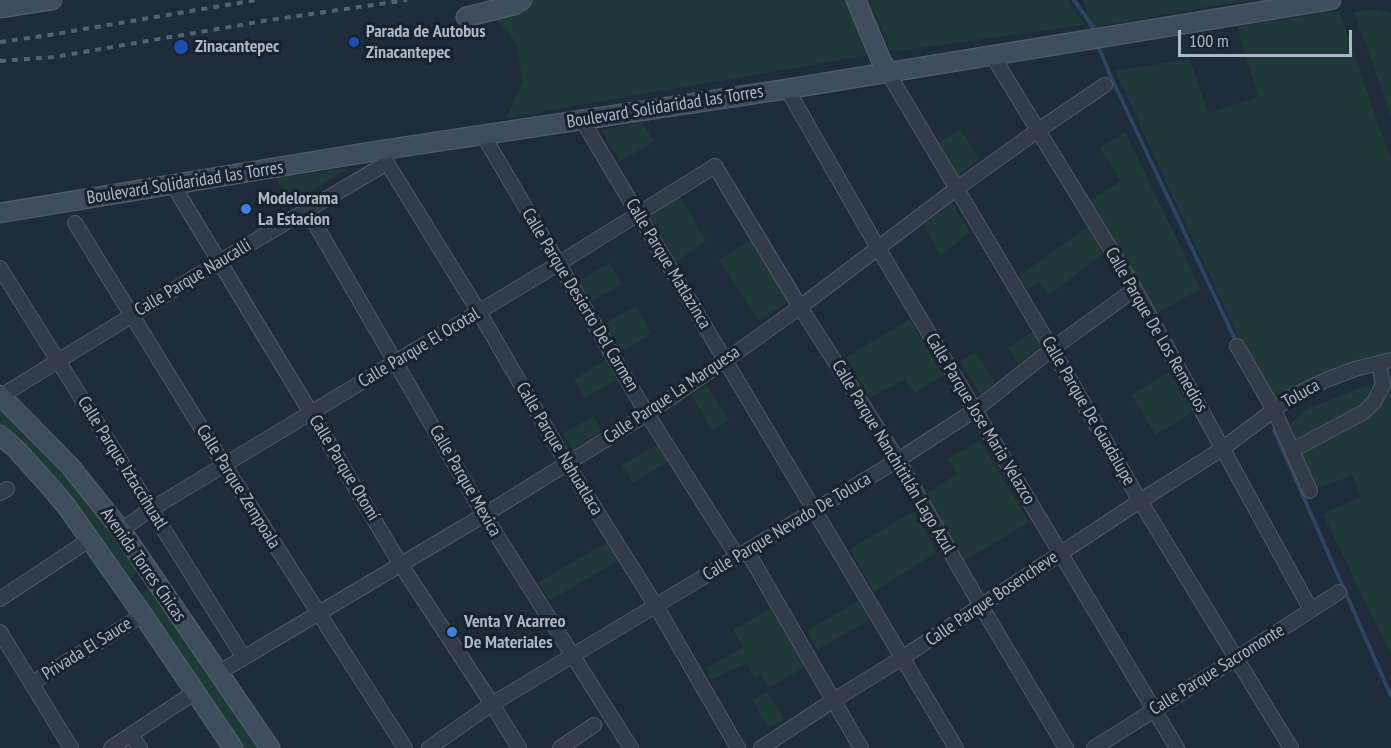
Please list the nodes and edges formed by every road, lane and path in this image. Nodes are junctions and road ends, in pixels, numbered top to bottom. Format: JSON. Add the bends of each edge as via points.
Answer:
{"nodes":[{"id":1,"x":52,"y":0,"type":"edge"},
{"id":2,"x":522,"y":0,"type":"edge"},
{"id":3,"x":856,"y":0,"type":"edge"},
{"id":4,"x":1331,"y":0,"type":"edge"},
{"id":5,"x":0,"y":8,"type":"edge"},
{"id":6,"x":466,"y":17,"type":"dead end"},
{"id":7,"x":992,"y":56,"type":"junction"},
{"id":8,"x":888,"y":73,"type":"junction"},
{"id":9,"x":1106,"y":85,"type":"dead end"},
{"id":10,"x":787,"y":89,"type":"junction"},
{"id":11,"x":582,"y":120,"type":"junction"},
{"id":12,"x":1037,"y":131,"type":"junction"},
{"id":13,"x":483,"y":135,"type":"junction"},
{"id":14,"x":384,"y":157,"type":"junction"},
{"id":15,"x":717,"y":168,"type":"joint"},
{"id":16,"x":172,"y":185,"type":"junction"},
{"id":17,"x":956,"y":189,"type":"junction"},
{"id":18,"x":307,"y":210,"type":"junction"},
{"id":19,"x":0,"y":213,"type":"edge"},
{"id":20,"x":638,"y":215,"type":"junction"},
{"id":21,"x":75,"y":223,"type":"dead end"},
{"id":22,"x":879,"y":248,"type":"junction"},
{"id":23,"x":219,"y":262,"type":"junction"},
{"id":24,"x":558,"y":264,"type":"junction"},
{"id":25,"x":0,"y":268,"type":"edge"},
{"id":26,"x":1135,"y":289,"type":"junction"},
{"id":27,"x":800,"y":307,"type":"junction"},
{"id":28,"x":478,"y":312,"type":"junction"},
{"id":29,"x":132,"y":315,"type":"junction"},
{"id":30,"x":1237,"y":346,"type":"dead end"},
{"id":31,"x":1052,"y":349,"type":"junction"},
{"id":32,"x":726,"y":360,"type":"junction"},
{"id":33,"x":59,"y":361,"type":"junction"},
{"id":34,"x":396,"y":362,"type":"junction"},
{"id":35,"x":1385,"y":362,"type":"edge"},
{"id":36,"x":0,"y":396,"type":"edge"},
{"id":37,"x":975,"y":410,"type":"junction"},
{"id":38,"x":1274,"y":410,"type":"junction"},
{"id":39,"x":311,"y":413,"type":"junction"},
{"id":40,"x":647,"y":414,"type":"junction"},
{"id":41,"x":0,"y":435,"type":"edge"},
{"id":42,"x":1222,"y":449,"type":"junction"},
{"id":43,"x":1293,"y":450,"type":"junction"},
{"id":44,"x":898,"y":460,"type":"junction"},
{"id":45,"x":567,"y":464,"type":"junction"},
{"id":46,"x":224,"y":465,"type":"junction"},
{"id":47,"x":1310,"y":491,"type":"dead end"},
{"id":48,"x":1140,"y":501,"type":"junction"},
{"id":49,"x":150,"y":510,"type":"junction"},
{"id":50,"x":814,"y":510,"type":"junction"},
{"id":51,"x":484,"y":515,"type":"junction"},
{"id":52,"x":121,"y":530,"type":"junction"},
{"id":53,"x":89,"y":540,"type":"junction"},
{"id":54,"x":742,"y":553,"type":"junction"},
{"id":55,"x":1060,"y":554,"type":"junction"},
{"id":56,"x":401,"y":565,"type":"junction"},
{"id":57,"x":152,"y":575,"type":"junction"},
{"id":58,"x":1339,"y":592,"type":"dead end"},
{"id":59,"x":128,"y":593,"type":"junction"},
{"id":60,"x":0,"y":599,"type":"edge"},
{"id":61,"x":656,"y":606,"type":"junction"},
{"id":62,"x":981,"y":606,"type":"junction"},
{"id":63,"x":1311,"y":610,"type":"junction"},
{"id":64,"x":318,"y":614,"type":"junction"},
{"id":65,"x":143,"y":615,"type":"junction"},
{"id":66,"x":0,"y":632,"type":"edge"},
{"id":67,"x":572,"y":655,"type":"junction"},
{"id":68,"x":244,"y":658,"type":"junction"},
{"id":69,"x":902,"y":658,"type":"junction"},
{"id":70,"x":1237,"y":658,"type":"junction"},
{"id":71,"x":218,"y":673,"type":"junction"},
{"id":72,"x":32,"y":683,"type":"junction"},
{"id":73,"x":195,"y":692,"type":"junction"},
{"id":74,"x":834,"y":700,"type":"junction"},
{"id":75,"x":492,"y":704,"type":"junction"},
{"id":76,"x":1155,"y":709,"type":"junction"},
{"id":77,"x":594,"y":725,"type":"dead end"},
{"id":78,"x":131,"y":735,"type":"junction"},
{"id":79,"x":71,"y":748,"type":"edge"},
{"id":80,"x":111,"y":748,"type":"edge"},
{"id":81,"x":140,"y":748,"type":"edge"},
{"id":82,"x":233,"y":748,"type":"edge"},
{"id":83,"x":270,"y":748,"type":"edge"},
{"id":84,"x":405,"y":748,"type":"edge"},
{"id":85,"x":429,"y":748,"type":"edge"},
{"id":86,"x":519,"y":748,"type":"edge"},
{"id":87,"x":560,"y":748,"type":"edge"},
{"id":88,"x":632,"y":748,"type":"edge"},
{"id":89,"x":738,"y":748,"type":"edge"},
{"id":90,"x":761,"y":748,"type":"edge"},
{"id":91,"x":861,"y":748,"type":"edge"},
{"id":92,"x":956,"y":748,"type":"edge"},
{"id":93,"x":1066,"y":748,"type":"edge"},
{"id":94,"x":1094,"y":748,"type":"edge"},
{"id":95,"x":1177,"y":748,"type":"edge"},
{"id":96,"x":1290,"y":748,"type":"edge"}],
"edges":[{"from":1,"to":5,"type":"main road"},
{"from":2,"to":6,"type":"main road"},
{"from":3,"to":8,"type":"main road"},
{"from":4,"to":7,"type":"main road","name":"Boulevard Solidaridad las Torres"},
{"from":7,"to":8,"type":"main road","name":"Boulevard Solidaridad las Torres"},
{"from":7,"to":12,"type":"street","name":"Calle Parque De Los Remedios"},
{"from":8,"to":10,"type":"main road","name":"Boulevard Solidaridad las Torres"},
{"from":8,"to":17,"type":"street","name":"Calle Parque De Guadalupe"},
{"from":9,"to":12,"type":"street","name":"Calle Parque La Marquesa"},
{"from":10,"to":11,"type":"main road","name":"Boulevard Solidaridad las Torres"},
{"from":10,"to":22,"type":"street","name":"Calle Parque Jose Maria Velazco"},
{"from":11,"to":13,"type":"main road","name":"Boulevard Solidaridad las Torres"},
{"from":11,"to":20,"type":"street","name":"Calle Parque Matlazinca"},
{"from":12,"to":17,"type":"street","name":"Calle Parque La Marquesa"},
{"from":12,"to":26,"type":"street","name":"Calle Parque De Los Remedios"},
{"from":13,"to":14,"type":"main road","name":"Boulevard Solidaridad las Torres"},
{"from":13,"to":24,"type":"street","name":"Calle Parque Desierto Del Carmen"},
{"from":14,"to":16,"type":"main road","name":"Boulevard Solidaridad las Torres"},
{"from":14,"to":18,"type":"street","name":"Calle Parque Naucalli"},
{"from":14,"to":28,"type":"street","name":"Calle Parque Nahuatlaca"},
{"from":15,"to":20,"type":"street","name":"Calle Parque El Ocotal","via":[[714,166]]},
{"from":15,"to":27,"type":"street","name":"Calle Parque Nanchititlán Lago Azul"},
{"from":16,"to":19,"type":"main road","name":"Boulevard Solidaridad las Torres"},
{"from":16,"to":23,"type":"street","name":"Calle Parque Otomí"},
{"from":17,"to":22,"type":"street","name":"Calle Parque La Marquesa"},
{"from":17,"to":31,"type":"street","name":"Calle Parque De Guadalupe"},
{"from":18,"to":23,"type":"street","name":"Calle Parque Naucalli"},
{"from":18,"to":34,"type":"street","name":"Calle Parque Mexica"},
{"from":20,"to":24,"type":"street","name":"Calle Parque El Ocotal"},
{"from":20,"to":32,"type":"street","name":"Calle Parque Matlazinca"},
{"from":21,"to":29,"type":"street","name":"Calle Parque Zempoala"},
{"from":22,"to":27,"type":"street","name":"Calle Parque La Marquesa"},
{"from":22,"to":37,"type":"street","name":"Calle Parque Jose Maria Velazco"},
{"from":23,"to":29,"type":"street","name":"Calle Parque Naucalli"},
{"from":23,"to":39,"type":"street","name":"Calle Parque Otomí"},
{"from":24,"to":28,"type":"street","name":"Calle Parque El Ocotal"},
{"from":24,"to":40,"type":"street","name":"Calle Parque Desierto Del Carmen"},
{"from":25,"to":33,"type":"street","name":"Calle Parque Iztaccíhuatl"},
{"from":26,"to":31,"type":"street","name":"Calle Parque Nevado De Toluca"},
{"from":26,"to":42,"type":"street","name":"Calle Parque De Los Remedios"},
{"from":27,"to":32,"type":"street","name":"Calle Parque La Marquesa"},
{"from":27,"to":44,"type":"street","name":"Calle Parque Nanchititlán Lago Azul"},
{"from":28,"to":34,"type":"street","name":"Calle Parque El Ocotal"},
{"from":28,"to":45,"type":"street","name":"Calle Parque Nahuatlaca"},
{"from":29,"to":33,"type":"street","name":"Calle Parque Naucalli"},
{"from":29,"to":46,"type":"street","name":"Calle Parque Zempoala"},
{"from":30,"to":38,"type":"street"},
{"from":31,"to":37,"type":"street","name":"Calle Parque Nevado De Toluca"},
{"from":31,"to":48,"type":"street","name":"Calle Parque De Guadalupe"},
{"from":32,"to":40,"type":"street","name":"Calle Parque La Marquesa"},
{"from":32,"to":50,"type":"street","name":"Calle Parque Matlazinca"},
{"from":33,"to":36,"type":"street","name":"Calle Parque Naucalli"},
{"from":33,"to":49,"type":"street","name":"Calle Parque Iztaccíhuatl"},
{"from":34,"to":39,"type":"street","name":"Calle Parque El Ocotal"},
{"from":34,"to":51,"type":"street","name":"Calle Parque Mexica"},
{"from":35,"to":38,"type":"street","name":"Toluca","via":[[1326,380],[1292,396]]},
{"from":35,"to":43,"type":"street","via":[[1383,386],[1365,412]]},
{"from":36,"to":52,"type":"main road","name":"Avenida Torres Chicas","via":[[70,466]]},
{"from":37,"to":44,"type":"street","name":"Calle Parque Nevado De Toluca"},
{"from":37,"to":55,"type":"street","name":"Calle Parque Jose Maria Velazco"},
{"from":38,"to":42,"type":"street","name":"Toluca"},
{"from":38,"to":43,"type":"street"},
{"from":39,"to":46,"type":"street","name":"Calle Parque El Ocotal"},
{"from":39,"to":56,"type":"street","name":"Calle Parque Otomí"},
{"from":40,"to":45,"type":"street","name":"Calle Parque La Marquesa"},
{"from":40,"to":54,"type":"street","name":"Calle Parque Desierto Del Carmen"},
{"from":41,"to":53,"type":"main road","name":"Avenida Torres Chicas","via":[[52,489]]},
{"from":42,"to":48,"type":"street","name":"Calle Parque Bosencheve"},
{"from":42,"to":63,"type":"street","name":"Calle Parque De Los Remedios"},
{"from":43,"to":47,"type":"street"},
{"from":44,"to":50,"type":"street","name":"Calle Parque Nevado De Toluca"},
{"from":44,"to":62,"type":"street","name":"Calle Parque Nanchititlán Lago Azul"},
{"from":45,"to":51,"type":"street","name":"Calle Parque La Marquesa"},
{"from":45,"to":61,"type":"street","name":"Calle Parque Nahuatlaca"},
{"from":46,"to":49,"type":"street","name":"Calle Parque El Ocotal"},
{"from":46,"to":64,"type":"street","name":"Calle Parque Zempoala"},
{"from":48,"to":55,"type":"street","name":"Calle Parque Bosencheve"},
{"from":48,"to":70,"type":"street","name":"Calle Parque De Guadalupe"},
{"from":49,"to":52,"type":"street","name":"Calle Parque El Ocotal"},
{"from":49,"to":68,"type":"street","name":"Calle Parque Iztaccíhuatl"},
{"from":50,"to":54,"type":"street","name":"Calle Parque Nevado De Toluca"},
{"from":50,"to":69,"type":"street","name":"Calle Parque Matlazinca"},
{"from":51,"to":56,"type":"street","name":"Calle Parque La Marquesa"},
{"from":51,"to":67,"type":"street","name":"Calle Parque Mexica"},
{"from":52,"to":57,"type":"main road","name":"Avenida Torres Chicas"},
{"from":53,"to":59,"type":"main road","name":"Avenida Torres Chicas"},
{"from":53,"to":60,"type":"street"},
{"from":54,"to":61,"type":"street","name":"Calle Parque Nevado De Toluca"},
{"from":54,"to":74,"type":"street","name":"Calle Parque Desierto Del Carmen"},
{"from":55,"to":62,"type":"street","name":"Calle Parque Bosencheve"},
{"from":55,"to":76,"type":"street","name":"Calle Parque Jose Maria Velazco"},
{"from":56,"to":64,"type":"street","name":"Calle Parque La Marquesa"},
{"from":56,"to":75,"type":"street","name":"Calle Parque Otomí"},
{"from":57,"to":59,"type":"main road","via":[[145,585]]},
{"from":57,"to":71,"type":"main road","name":"Avenida Torres Chicas"},
{"from":58,"to":63,"type":"street","name":"Calle Parque Sacromonte"},
{"from":59,"to":65,"type":"main road","name":"Avenida Torres Chicas"},
{"from":61,"to":67,"type":"street","name":"Calle Parque Nevado De Toluca"},
{"from":61,"to":89,"type":"street","name":"Calle Parque Nahuatlaca"},
{"from":62,"to":69,"type":"street","name":"Calle Parque Bosencheve"},
{"from":62,"to":93,"type":"street","name":"Calle Parque Nanchititlán Lago Azul"},
{"from":63,"to":70,"type":"street","name":"Calle Parque Sacromonte"},
{"from":64,"to":68,"type":"street","name":"Calle Parque La Marquesa"},
{"from":64,"to":84,"type":"street","name":"Calle Parque Zempoala"},
{"from":65,"to":72,"type":"street","name":"Privada El Sauce"},
{"from":65,"to":73,"type":"main road","name":"Avenida Torres Chicas"},
{"from":66,"to":72,"type":"street"},
{"from":67,"to":75,"type":"street","name":"Calle Parque Nevado De Toluca"},
{"from":67,"to":88,"type":"street","name":"Calle Parque Mexica"},
{"from":68,"to":71,"type":"street","name":"Calle Parque La Marquesa"},
{"from":69,"to":74,"type":"street","name":"Calle Parque Bosencheve"},
{"from":69,"to":92,"type":"street","name":"Calle Parque Matlazinca"},
{"from":70,"to":76,"type":"street","name":"Calle Parque Sacromonte"},
{"from":70,"to":96,"type":"street","name":"Calle Parque De Guadalupe"},
{"from":71,"to":83,"type":"main road","name":"Avenida Torres Chicas"},
{"from":72,"to":79,"type":"street"},
{"from":73,"to":78,"type":"street"},
{"from":73,"to":82,"type":"main road","name":"Avenida Torres Chicas"},
{"from":74,"to":90,"type":"street","name":"Calle Parque Bosencheve"},
{"from":74,"to":91,"type":"street","name":"Calle Parque Desierto Del Carmen"},
{"from":75,"to":85,"type":"street","name":"Calle Parque Nevado De Toluca"},
{"from":75,"to":86,"type":"street","name":"Calle Parque Otomí"},
{"from":76,"to":94,"type":"street","name":"Calle Parque Sacromonte"},
{"from":76,"to":95,"type":"street","name":"Calle Parque Jose Maria Velazco"},
{"from":77,"to":87,"type":"street"},
{"from":78,"to":80,"type":"street"},
{"from":78,"to":81,"type":"street"}]}
